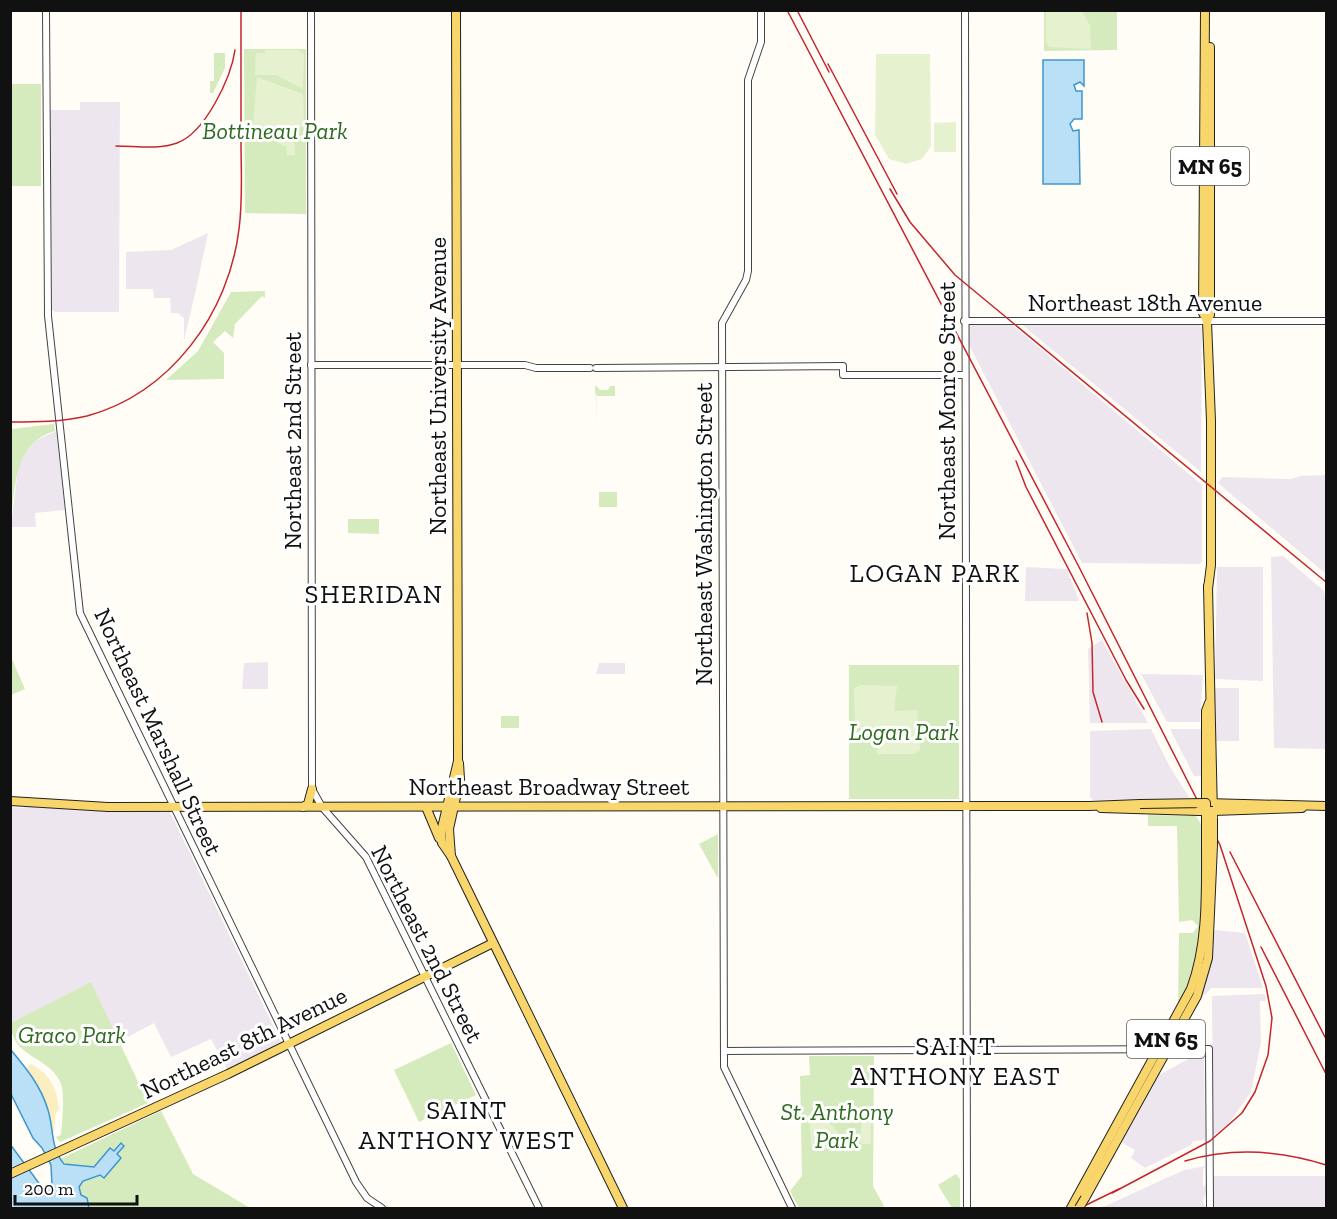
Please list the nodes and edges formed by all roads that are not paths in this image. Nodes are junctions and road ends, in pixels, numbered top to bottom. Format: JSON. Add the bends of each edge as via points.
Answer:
{"nodes":[{"id":1,"x":46,"y":10,"type":"edge"},
{"id":2,"x":311,"y":10,"type":"edge"},
{"id":3,"x":456,"y":10,"type":"edge"},
{"id":4,"x":761,"y":10,"type":"edge"},
{"id":5,"x":964,"y":10,"type":"edge"},
{"id":6,"x":1205,"y":10,"type":"edge"},
{"id":7,"x":1210,"y":10,"type":"edge"},
{"id":8,"x":964,"y":321,"type":"junction"},
{"id":9,"x":1207,"y":321,"type":"junction"},
{"id":10,"x":1326,"y":321,"type":"edge"},
{"id":11,"x":457,"y":364,"type":"junction"},
{"id":12,"x":311,"y":365,"type":"junction"},
{"id":13,"x":722,"y":368,"type":"junction"},
{"id":14,"x":964,"y":375,"type":"junction"},
{"id":15,"x":312,"y":789,"type":"junction"},
{"id":16,"x":10,"y":801,"type":"edge"},
{"id":17,"x":965,"y":806,"type":"junction"},
{"id":18,"x":1325,"y":806,"type":"edge"},
{"id":19,"x":173,"y":807,"type":"junction"},
{"id":20,"x":303,"y":807,"type":"junction"},
{"id":21,"x":322,"y":807,"type":"junction"},
{"id":22,"x":426,"y":807,"type":"junction"},
{"id":23,"x":450,"y":807,"type":"junction"},
{"id":24,"x":723,"y":807,"type":"junction"},
{"id":25,"x":1210,"y":807,"type":"junction"},
{"id":26,"x":442,"y":843,"type":"junction"},
{"id":27,"x":1210,"y":845,"type":"junction"},
{"id":28,"x":451,"y":856,"type":"junction"},
{"id":29,"x":493,"y":943,"type":"junction"},
{"id":30,"x":425,"y":977,"type":"junction"},
{"id":31,"x":1182,"y":1027,"type":"junction"},
{"id":32,"x":288,"y":1043,"type":"junction"},
{"id":33,"x":1188,"y":1049,"type":"junction"},
{"id":34,"x":966,"y":1050,"type":"junction"},
{"id":35,"x":1165,"y":1050,"type":"junction"},
{"id":36,"x":724,"y":1051,"type":"junction"},
{"id":37,"x":10,"y":1174,"type":"edge"},
{"id":38,"x":1074,"y":1207,"type":"edge"},
{"id":39,"x":382,"y":1209,"type":"edge"},
{"id":40,"x":539,"y":1209,"type":"edge"},
{"id":41,"x":623,"y":1209,"type":"edge"},
{"id":42,"x":792,"y":1209,"type":"edge"},
{"id":43,"x":967,"y":1209,"type":"edge"},
{"id":44,"x":1210,"y":1209,"type":"edge"}],
"edges":[{"from":1,"to":19,"type":"street","name":"Northeast Marshall Street","via":[[48,316],[80,613]]},
{"from":2,"to":12,"type":"street","name":"Northeast 2nd Street"},
{"from":3,"to":11,"type":"main road","name":"Northeast University Avenue"},
{"from":4,"to":13,"type":"street","name":"Northeast Washington Street","via":[[761,42],[748,80],[748,271],[722,322]]},
{"from":5,"to":8,"type":"street","name":"Northeast Monroe Street"},
{"from":6,"to":9,"type":"main road","number":"MN 65","via":[[1203,313]]},
{"from":7,"to":9,"type":"main road","number":"MN 65"},
{"from":8,"to":9,"type":"street","name":"Northeast 18th Avenue"},
{"from":8,"to":14,"type":"street","name":"Northeast Monroe Street"},
{"from":9,"to":10,"type":"street","name":"Northeast 18th Avenue"},
{"from":9,"to":25,"type":"main road","number":"MN 65","via":[[1211,490],[1209,703],[1213,712],[1209,736]]},
{"from":11,"to":12,"type":"street"},
{"from":11,"to":13,"type":"street"},
{"from":11,"to":23,"type":"main road","name":"Northeast University Avenue","via":[[458,761]]},
{"from":12,"to":15,"type":"street","name":"Northeast 2nd Street"},
{"from":13,"to":14,"type":"street","via":[[843,366],[843,375]]},
{"from":13,"to":24,"type":"street","name":"Northeast Washington Street"},
{"from":14,"to":17,"type":"street","name":"Northeast Monroe Street"},
{"from":15,"to":20,"type":"main road","via":[[308,804]]},
{"from":15,"to":21,"type":"street","name":"Northeast 2nd Street"},
{"from":16,"to":19,"type":"main road","name":"Northeast Broadway Street","via":[[89,807]]},
{"from":17,"to":24,"type":"main road","name":"Northeast Broadway Street"},
{"from":17,"to":25,"type":"main road","name":"Northeast Broadway Street","bridge":true},
{"from":17,"to":34,"type":"street","name":"Northeast Monroe Street"},
{"from":18,"to":25,"type":"main road","name":"Northeast Broadway Street"},
{"from":19,"to":20,"type":"main road","name":"Northeast Broadway Street"},
{"from":19,"to":32,"type":"street","name":"Northeast Marshall Street"},
{"from":20,"to":21,"type":"main road","name":"Northeast Broadway Street"},
{"from":21,"to":22,"type":"main road","name":"Northeast Broadway Street"},
{"from":21,"to":30,"type":"street","name":"Northeast 2nd Street","via":[[363,851]]},
{"from":22,"to":23,"type":"main road","name":"Northeast Broadway Street"},
{"from":22,"to":26,"type":"main road"},
{"from":23,"to":24,"type":"main road","name":"Northeast Broadway Street"},
{"from":23,"to":26,"type":"main road","name":"Northeast University Avenue","via":[[441,832]]},
{"from":23,"to":28,"type":"main road","name":"Northeast University Avenue"},
{"from":24,"to":36,"type":"street","name":"Northeast Washington Street"},
{"from":25,"to":27,"type":"main road","number":"MN 65","bridge":true},
{"from":26,"to":28,"type":"main road","name":"Northeast University Avenue"},
{"from":27,"to":31,"type":"main road","number":"MN 65","via":[[1213,894],[1208,958],[1197,996]]},
{"from":27,"to":35,"type":"main road","number":"MN 65","via":[[1198,968]]},
{"from":28,"to":29,"type":"main road","name":"Northeast University Avenue"},
{"from":29,"to":30,"type":"main road","name":"Northeast 8th Avenue"},
{"from":29,"to":41,"type":"main road","name":"Northeast University Avenue"},
{"from":30,"to":32,"type":"main road","name":"Northeast 8th Avenue"},
{"from":30,"to":40,"type":"street","name":"Northeast 2nd Street"},
{"from":31,"to":33,"type":"main road","via":[[1179,1041]]},
{"from":31,"to":35,"type":"main road","number":"MN 65"},
{"from":32,"to":37,"type":"main road","name":"Northeast 8th Avenue"},
{"from":32,"to":39,"type":"street","name":"Northeast Marshall Street","via":[[361,1191]]},
{"from":33,"to":35,"type":"street"},
{"from":33,"to":44,"type":"street","via":[[1209,1049]]},
{"from":34,"to":35,"type":"street"},
{"from":34,"to":36,"type":"street"},
{"from":34,"to":43,"type":"street","name":"Northeast Monroe Street"},
{"from":35,"to":38,"type":"main road","number":"MN 65"},
{"from":35,"to":38,"type":"main road","number":"MN 65","bridge":true,"via":[[1085,1198]]},
{"from":36,"to":42,"type":"street","name":"Northeast Washington Street","via":[[724,1067]]}]}
